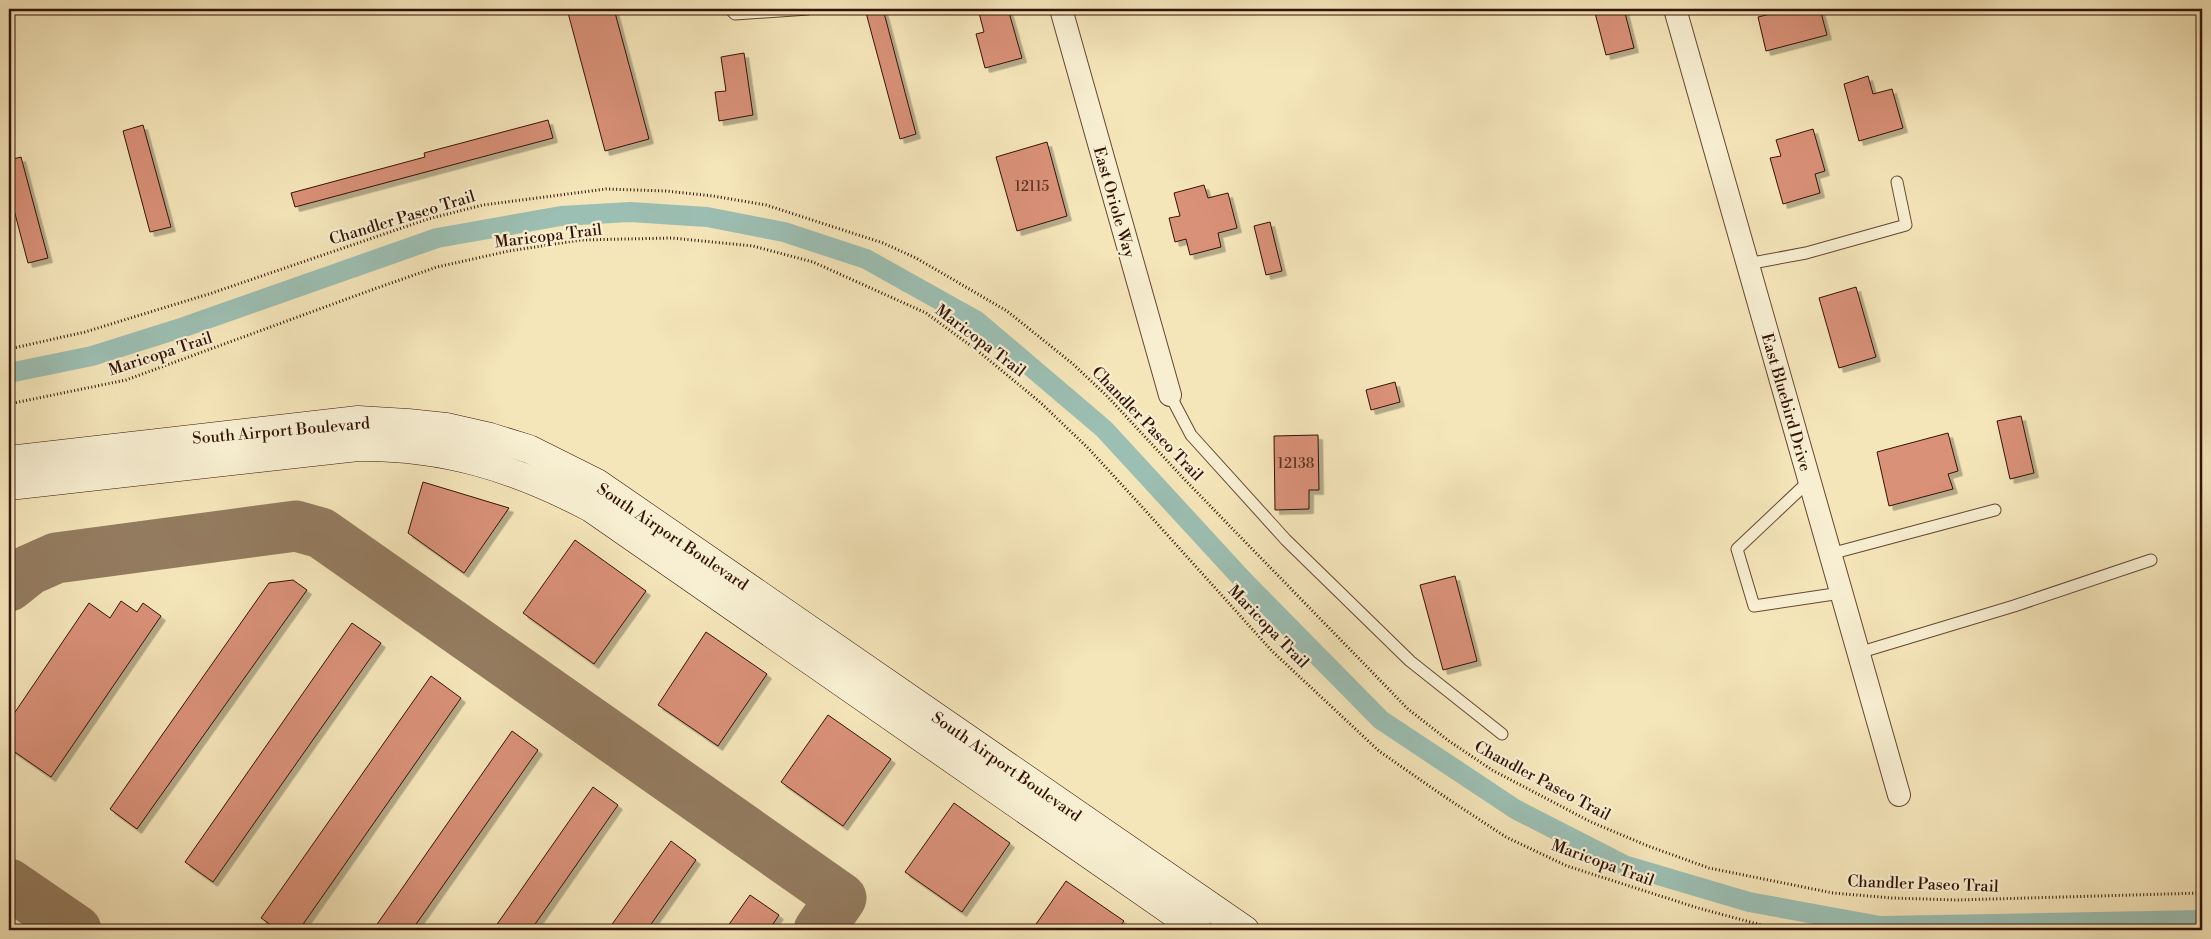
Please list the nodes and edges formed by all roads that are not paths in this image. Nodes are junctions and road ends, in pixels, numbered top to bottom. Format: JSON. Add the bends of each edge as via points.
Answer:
{"nodes":[{"id":1,"x":730,"y":9,"type":"edge"},
{"id":2,"x":808,"y":9,"type":"edge"},
{"id":3,"x":1061,"y":9,"type":"edge"},
{"id":4,"x":1675,"y":9,"type":"edge"},
{"id":5,"x":1897,"y":182,"type":"dead end"},
{"id":6,"x":1748,"y":264,"type":"junction"},
{"id":7,"x":1170,"y":395,"type":"joint"},
{"id":8,"x":263,"y":430,"type":"junction"},
{"id":9,"x":264,"y":457,"type":"junction"},
{"id":10,"x":9,"y":460,"type":"edge"},
{"id":11,"x":1809,"y":481,"type":"junction"},
{"id":12,"x":9,"y":486,"type":"edge"},
{"id":13,"x":1995,"y":510,"type":"dead end"},
{"id":14,"x":1830,"y":554,"type":"junction"},
{"id":15,"x":2151,"y":560,"type":"dead end"},
{"id":16,"x":1841,"y":593,"type":"junction"},
{"id":17,"x":1858,"y":654,"type":"junction"},
{"id":18,"x":1502,"y":734,"type":"dead end"},
{"id":19,"x":1898,"y":795,"type":"dead end"},
{"id":20,"x":1198,"y":930,"type":"edge"},
{"id":21,"x":1245,"y":930,"type":"edge"}],
"edges":[{"from":1,"to":2,"type":"lane","via":[[735,14]]},
{"from":3,"to":7,"type":"street","name":"East Oriole Way"},
{"from":4,"to":6,"type":"street","name":"East Bluebird Drive"},
{"from":5,"to":6,"type":"lane","via":[[1906,224],[1806,253]]},
{"from":6,"to":11,"type":"street","name":"East Bluebird Drive"},
{"from":7,"to":18,"type":"lane","via":[[1190,436],[1286,540],[1410,661]]},
{"from":8,"to":9,"type":"street"},
{"from":8,"to":10,"type":"street","name":"South Airport Boulevard"},
{"from":8,"to":21,"type":"street","name":"South Airport Boulevard","via":[[358,420],[437,426],[490,437],[562,464],[597,483]]},
{"from":9,"to":12,"type":"street","name":"South Airport Boulevard"},
{"from":9,"to":20,"type":"street","name":"South Airport Boulevard","via":[[358,447],[428,450],[475,460],[554,488],[590,508]]},
{"from":11,"to":14,"type":"street","name":"East Bluebird Drive"},
{"from":11,"to":16,"type":"lane","via":[[1737,549],[1754,606]]},
{"from":13,"to":14,"type":"lane"},
{"from":14,"to":16,"type":"street","name":"East Bluebird Drive"},
{"from":15,"to":17,"type":"lane"},
{"from":16,"to":17,"type":"street","name":"East Bluebird Drive"},
{"from":17,"to":19,"type":"street","name":"East Bluebird Drive"}]}
